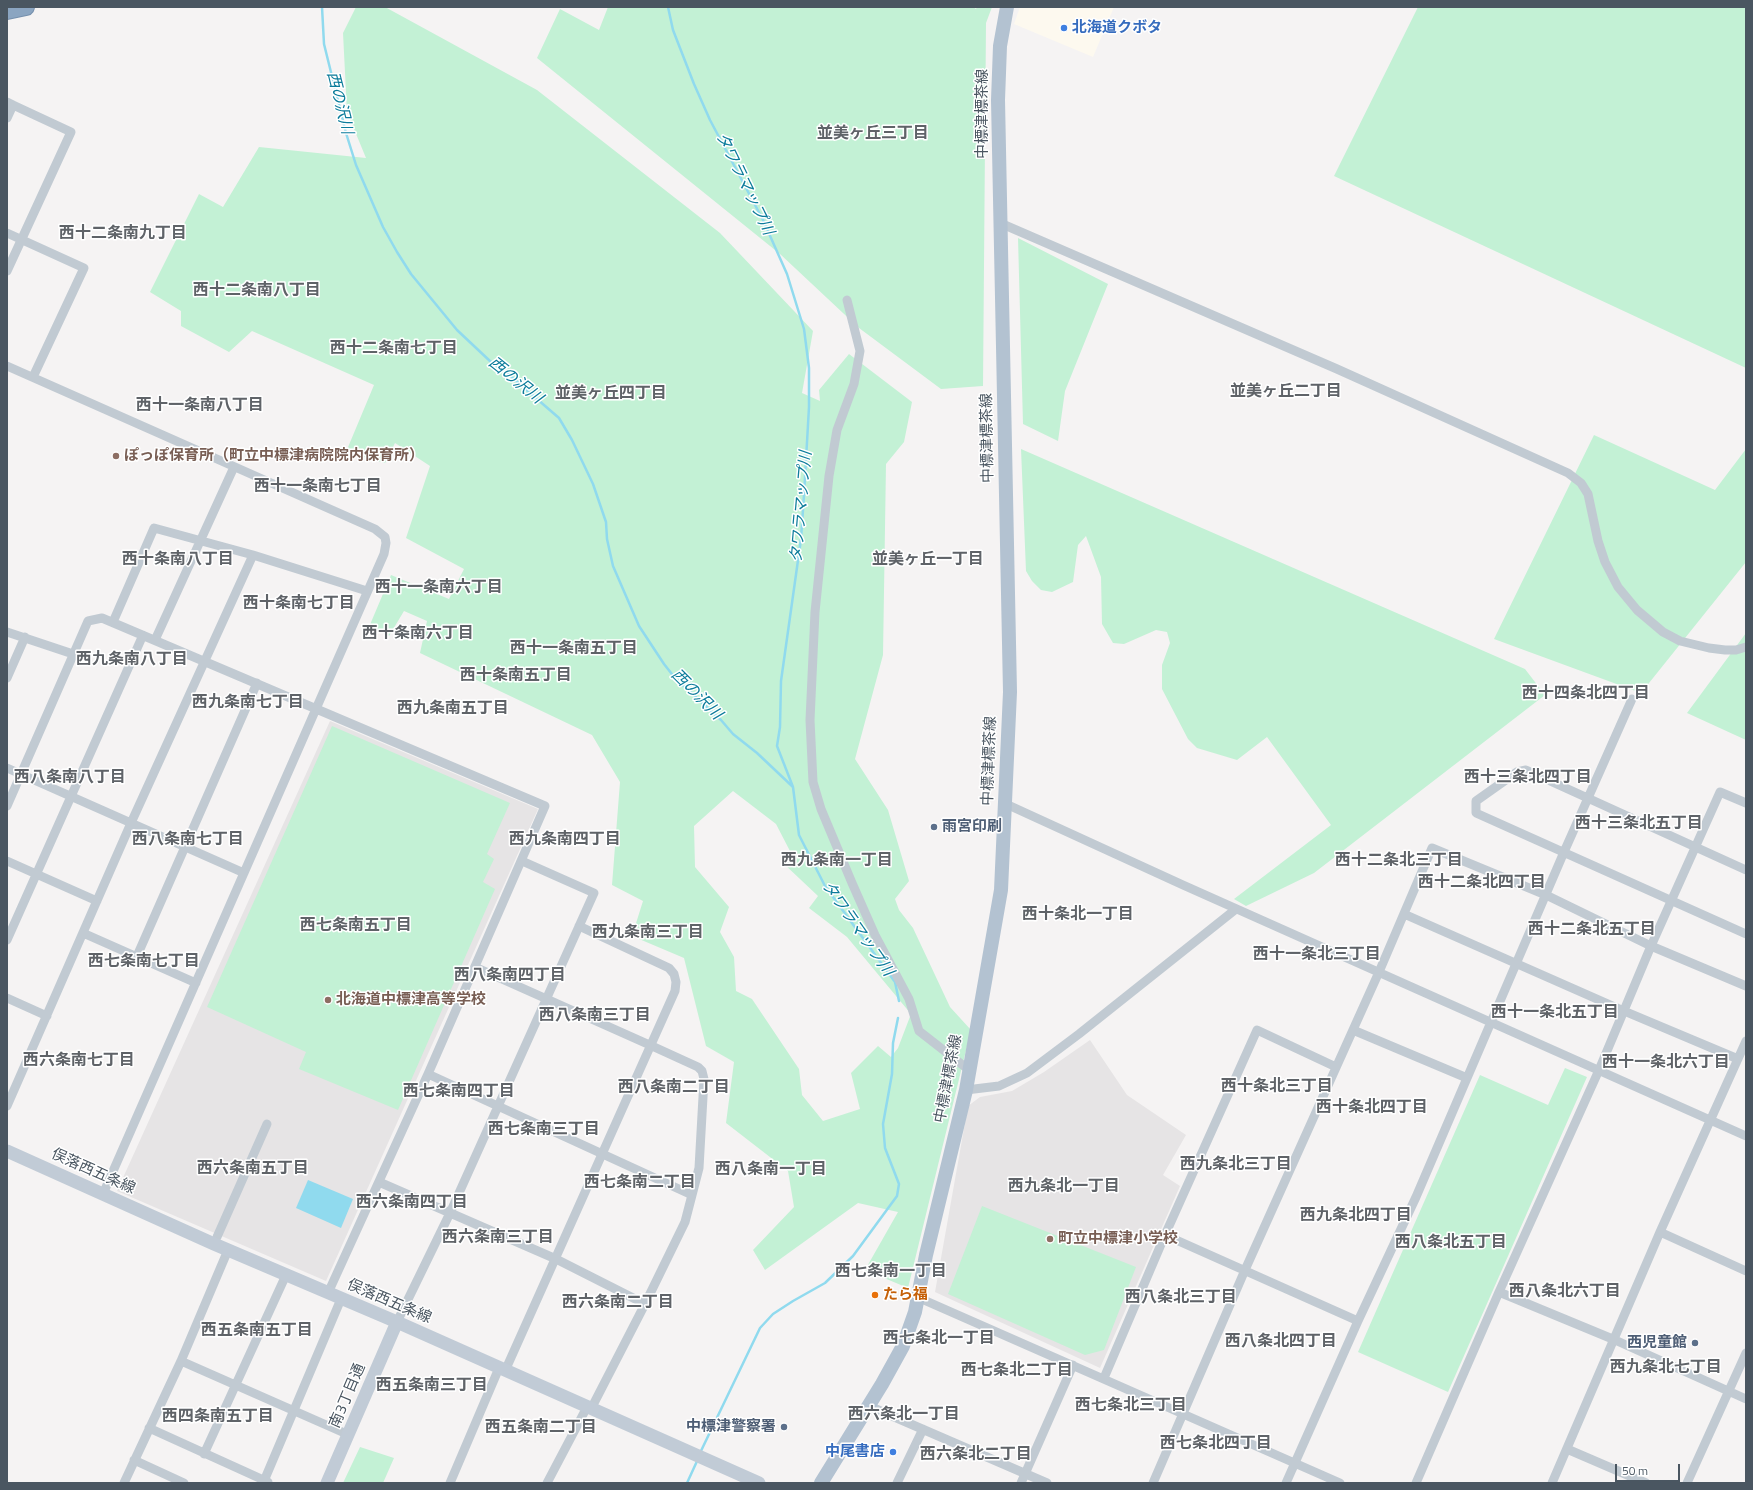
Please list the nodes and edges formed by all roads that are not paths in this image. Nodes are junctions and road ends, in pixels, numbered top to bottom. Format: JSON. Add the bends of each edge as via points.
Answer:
{"nodes":[{"id":1,"x":26,"y":7,"type":"edge"},
{"id":2,"x":1007,"y":7,"type":"edge"},
{"id":3,"x":7,"y":11,"type":"edge"},
{"id":4,"x":10,"y":103,"type":"edge"},
{"id":5,"x":7,"y":118,"type":"edge"},
{"id":6,"x":1000,"y":223,"type":"junction"},
{"id":7,"x":7,"y":233,"type":"edge"},
{"id":8,"x":21,"y":239,"type":"junction"},
{"id":9,"x":7,"y":271,"type":"edge"},
{"id":10,"x":847,"y":300,"type":"dead end"},
{"id":11,"x":7,"y":366,"type":"edge"},
{"id":12,"x":33,"y":377,"type":"junction"},
{"id":13,"x":234,"y":467,"type":"junction"},
{"id":14,"x":199,"y":540,"type":"junction"},
{"id":15,"x":253,"y":556,"type":"junction"},
{"id":16,"x":367,"y":591,"type":"junction"},
{"id":17,"x":114,"y":622,"type":"junction"},
{"id":18,"x":7,"y":632,"type":"edge"},
{"id":19,"x":143,"y":635,"type":"junction"},
{"id":20,"x":25,"y":637,"type":"junction"},
{"id":21,"x":155,"y":640,"type":"junction"},
{"id":22,"x":1746,"y":647,"type":"edge"},
{"id":23,"x":73,"y":654,"type":"junction"},
{"id":24,"x":205,"y":662,"type":"junction"},
{"id":25,"x":7,"y":678,"type":"edge"},
{"id":26,"x":257,"y":683,"type":"junction"},
{"id":27,"x":1632,"y":699,"type":"dead end"},
{"id":28,"x":317,"y":708,"type":"junction"},
{"id":29,"x":7,"y":768,"type":"edge"},
{"id":30,"x":22,"y":775,"type":"junction"},
{"id":31,"x":71,"y":796,"type":"junction"},
{"id":32,"x":1588,"y":799,"type":"junction"},
{"id":33,"x":1746,"y":803,"type":"edge"},
{"id":34,"x":1006,"y":804,"type":"junction"},
{"id":35,"x":7,"y":806,"type":"edge"},
{"id":36,"x":131,"y":823,"type":"junction"},
{"id":37,"x":185,"y":847,"type":"junction"},
{"id":38,"x":1695,"y":847,"type":"junction"},
{"id":39,"x":1564,"y":852,"type":"junction"},
{"id":40,"x":7,"y":861,"type":"edge"},
{"id":41,"x":522,"y":861,"type":"junction"},
{"id":42,"x":1746,"y":870,"type":"edge"},
{"id":43,"x":244,"y":873,"type":"junction"},
{"id":44,"x":36,"y":874,"type":"junction"},
{"id":45,"x":1546,"y":896,"type":"junction"},
{"id":46,"x":97,"y":901,"type":"junction"},
{"id":47,"x":1671,"y":901,"type":"junction"},
{"id":48,"x":1236,"y":909,"type":"junction"},
{"id":49,"x":1404,"y":914,"type":"junction"},
{"id":50,"x":580,"y":926,"type":"junction"},
{"id":51,"x":83,"y":933,"type":"junction"},
{"id":52,"x":1746,"y":934,"type":"edge"},
{"id":53,"x":7,"y":940,"type":"edge"},
{"id":54,"x":1652,"y":946,"type":"junction"},
{"id":55,"x":137,"y":956,"type":"junction"},
{"id":56,"x":1517,"y":963,"type":"junction"},
{"id":57,"x":474,"y":967,"type":"junction"},
{"id":58,"x":1379,"y":972,"type":"junction"},
{"id":59,"x":196,"y":983,"type":"junction"},
{"id":60,"x":1746,"y":986,"type":"edge"},
{"id":61,"x":7,"y":998,"type":"edge"},
{"id":62,"x":546,"y":1000,"type":"junction"},
{"id":63,"x":1624,"y":1011,"type":"junction"},
{"id":64,"x":47,"y":1016,"type":"junction"},
{"id":65,"x":1491,"y":1022,"type":"junction"},
{"id":66,"x":1353,"y":1030,"type":"junction"},
{"id":67,"x":1746,"y":1042,"type":"edge"},
{"id":68,"x":652,"y":1046,"type":"junction"},
{"id":69,"x":1738,"y":1059,"type":"junction"},
{"id":70,"x":1336,"y":1067,"type":"junction"},
{"id":71,"x":969,"y":1070,"type":"junction"},
{"id":72,"x":1599,"y":1070,"type":"junction"},
{"id":73,"x":428,"y":1074,"type":"junction"},
{"id":74,"x":1467,"y":1078,"type":"junction"},
{"id":75,"x":966,"y":1090,"type":"junction"},
{"id":76,"x":7,"y":1106,"type":"edge"},
{"id":77,"x":497,"y":1106,"type":"junction"},
{"id":78,"x":1710,"y":1120,"type":"junction"},
{"id":79,"x":267,"y":1124,"type":"dead end"},
{"id":80,"x":1746,"y":1136,"type":"edge"},
{"id":81,"x":7,"y":1151,"type":"edge"},
{"id":82,"x":602,"y":1154,"type":"junction"},
{"id":83,"x":379,"y":1182,"type":"junction"},
{"id":84,"x":103,"y":1194,"type":"junction"},
{"id":85,"x":692,"y":1196,"type":"junction"},
{"id":86,"x":450,"y":1213,"type":"junction"},
{"id":87,"x":1660,"y":1232,"type":"junction"},
{"id":88,"x":1165,"y":1235,"type":"junction"},
{"id":89,"x":217,"y":1237,"type":"dead end"},
{"id":90,"x":228,"y":1250,"type":"junction"},
{"id":91,"x":556,"y":1259,"type":"junction"},
{"id":92,"x":1245,"y":1270,"type":"junction"},
{"id":93,"x":1746,"y":1270,"type":"edge"},
{"id":94,"x":286,"y":1275,"type":"junction"},
{"id":95,"x":1500,"y":1292,"type":"junction"},
{"id":96,"x":328,"y":1293,"type":"junction"},
{"id":97,"x":918,"y":1297,"type":"junction"},
{"id":98,"x":341,"y":1299,"type":"junction"},
{"id":99,"x":645,"y":1304,"type":"junction"},
{"id":100,"x":1358,"y":1321,"type":"junction"},
{"id":101,"x":397,"y":1322,"type":"junction"},
{"id":102,"x":1615,"y":1340,"type":"junction"},
{"id":103,"x":1746,"y":1353,"type":"edge"},
{"id":104,"x":181,"y":1361,"type":"junction"},
{"id":105,"x":1073,"y":1365,"type":"junction"},
{"id":106,"x":502,"y":1369,"type":"junction"},
{"id":107,"x":1104,"y":1378,"type":"junction"},
{"id":108,"x":235,"y":1386,"type":"junction"},
{"id":109,"x":1729,"y":1392,"type":"junction"},
{"id":110,"x":1746,"y":1399,"type":"edge"},
{"id":111,"x":869,"y":1406,"type":"junction"},
{"id":112,"x":589,"y":1408,"type":"junction"},
{"id":113,"x":293,"y":1411,"type":"junction"},
{"id":114,"x":1184,"y":1414,"type":"junction"},
{"id":115,"x":149,"y":1428,"type":"junction"},
{"id":116,"x":923,"y":1429,"type":"junction"},
{"id":117,"x":349,"y":1435,"type":"junction"},
{"id":118,"x":1566,"y":1449,"type":"junction"},
{"id":119,"x":204,"y":1454,"type":"junction"},
{"id":120,"x":134,"y":1460,"type":"junction"},
{"id":121,"x":1294,"y":1463,"type":"junction"},
{"id":122,"x":1025,"y":1474,"type":"junction"},
{"id":123,"x":266,"y":1482,"type":"edge"},
{"id":124,"x":124,"y":1483,"type":"edge"},
{"id":125,"x":184,"y":1483,"type":"edge"},
{"id":126,"x":327,"y":1483,"type":"edge"},
{"id":127,"x":450,"y":1483,"type":"edge"},
{"id":128,"x":547,"y":1483,"type":"edge"},
{"id":129,"x":759,"y":1483,"type":"edge"},
{"id":130,"x":821,"y":1483,"type":"edge"},
{"id":131,"x":897,"y":1483,"type":"edge"},
{"id":132,"x":1021,"y":1483,"type":"edge"},
{"id":133,"x":1047,"y":1483,"type":"edge"},
{"id":134,"x":1153,"y":1483,"type":"edge"},
{"id":135,"x":1286,"y":1483,"type":"edge"},
{"id":136,"x":1340,"y":1483,"type":"edge"},
{"id":137,"x":1416,"y":1483,"type":"edge"},
{"id":138,"x":1552,"y":1483,"type":"edge"},
{"id":139,"x":1646,"y":1483,"type":"edge"},
{"id":140,"x":1688,"y":1483,"type":"edge"}],
"edges":[{"from":1,"to":3,"type":"highway"},
{"from":2,"to":6,"type":"main road","name":"中標津標茶線","via":[[1000,46],[998,100]]},
{"from":4,"to":5,"type":"street"},
{"from":4,"to":8,"type":"street","via":[[71,132]]},
{"from":6,"to":22,"type":"street","via":[[1337,369],[1568,473],[1581,483],[1588,494],[1605,562],[1618,587],[1637,610],[1663,632],[1680,641],[1725,650]]},
{"from":6,"to":34,"type":"main road","name":"中標津標茶線","via":[[1010,692]]},
{"from":7,"to":8,"type":"street"},
{"from":8,"to":9,"type":"street"},
{"from":8,"to":12,"type":"street","via":[[84,268]]},
{"from":10,"to":71,"type":"street","via":[[860,352],[854,384],[837,430],[829,476],[814,612],[810,720],[813,782],[821,809],[852,883],[875,935],[909,999],[919,1031]]},
{"from":11,"to":12,"type":"street"},
{"from":12,"to":13,"type":"street"},
{"from":13,"to":14,"type":"street"},
{"from":13,"to":16,"type":"street","via":[[382,533],[387,547]]},
{"from":14,"to":15,"type":"street"},
{"from":14,"to":17,"type":"street","via":[[154,528]]},
{"from":14,"to":21,"type":"street"},
{"from":15,"to":16,"type":"street"},
{"from":15,"to":24,"type":"street"},
{"from":16,"to":28,"type":"street"},
{"from":17,"to":19,"type":"street"},
{"from":17,"to":23,"type":"street","via":[[102,618],[88,622]]},
{"from":18,"to":20,"type":"street"},
{"from":19,"to":21,"type":"street"},
{"from":19,"to":31,"type":"street"},
{"from":20,"to":23,"type":"street"},
{"from":20,"to":25,"type":"street"},
{"from":21,"to":24,"type":"street"},
{"from":23,"to":30,"type":"street"},
{"from":24,"to":26,"type":"street"},
{"from":24,"to":36,"type":"street"},
{"from":26,"to":28,"type":"street"},
{"from":26,"to":37,"type":"street"},
{"from":27,"to":32,"type":"street"},
{"from":28,"to":41,"type":"street","via":[[545,806]]},
{"from":28,"to":43,"type":"street"},
{"from":29,"to":30,"type":"street"},
{"from":30,"to":31,"type":"street"},
{"from":30,"to":35,"type":"street"},
{"from":31,"to":36,"type":"street"},
{"from":31,"to":44,"type":"street"},
{"from":32,"to":38,"type":"street"},
{"from":32,"to":39,"type":"street"},
{"from":32,"to":39,"type":"street","via":[[1526,770],[1517,772],[1476,801],[1476,813]]},
{"from":33,"to":38,"type":"street","via":[[1720,792]]},
{"from":34,"to":48,"type":"street"},
{"from":34,"to":71,"type":"main road","name":"中標津標茶線","via":[[1001,890]]},
{"from":36,"to":37,"type":"street"},
{"from":36,"to":46,"type":"street"},
{"from":37,"to":43,"type":"street"},
{"from":37,"to":55,"type":"street"},
{"from":38,"to":42,"type":"street"},
{"from":38,"to":47,"type":"street"},
{"from":39,"to":45,"type":"street"},
{"from":39,"to":47,"type":"street"},
{"from":40,"to":44,"type":"street"},
{"from":41,"to":50,"type":"street","via":[[594,894]]},
{"from":41,"to":57,"type":"street"},
{"from":43,"to":59,"type":"street"},
{"from":44,"to":46,"type":"street"},
{"from":44,"to":53,"type":"street"},
{"from":45,"to":49,"type":"street","via":[[1432,848]]},
{"from":45,"to":54,"type":"street"},
{"from":45,"to":56,"type":"street"},
{"from":46,"to":51,"type":"street"},
{"from":47,"to":52,"type":"street"},
{"from":47,"to":54,"type":"street"},
{"from":48,"to":58,"type":"street"},
{"from":48,"to":75,"type":"street","via":[[1027,1073],[999,1086]]},
{"from":49,"to":56,"type":"street"},
{"from":49,"to":58,"type":"street"},
{"from":50,"to":62,"type":"street"},
{"from":50,"to":68,"type":"street","via":[[669,968],[674,974],[675,991]]},
{"from":51,"to":55,"type":"street"},
{"from":51,"to":64,"type":"street"},
{"from":54,"to":60,"type":"street"},
{"from":54,"to":63,"type":"street"},
{"from":55,"to":59,"type":"street"},
{"from":56,"to":63,"type":"street"},
{"from":56,"to":65,"type":"street"},
{"from":57,"to":62,"type":"street"},
{"from":57,"to":73,"type":"street"},
{"from":58,"to":65,"type":"street"},
{"from":58,"to":66,"type":"street"},
{"from":59,"to":84,"type":"street"},
{"from":61,"to":64,"type":"street"},
{"from":62,"to":68,"type":"street"},
{"from":62,"to":77,"type":"street"},
{"from":63,"to":69,"type":"street"},
{"from":63,"to":72,"type":"street"},
{"from":64,"to":76,"type":"street"},
{"from":65,"to":72,"type":"street"},
{"from":65,"to":74,"type":"street"},
{"from":66,"to":70,"type":"street"},
{"from":66,"to":74,"type":"street"},
{"from":67,"to":69,"type":"street"},
{"from":68,"to":82,"type":"street"},
{"from":68,"to":85,"type":"street","via":[[702,1071],[704,1079],[699,1168]]},
{"from":69,"to":78,"type":"street"},
{"from":70,"to":88,"type":"street","via":[[1257,1030]]},
{"from":70,"to":92,"type":"street"},
{"from":71,"to":75,"type":"main road","name":"中標津標茶線"},
{"from":72,"to":78,"type":"street"},
{"from":72,"to":95,"type":"street"},
{"from":73,"to":77,"type":"street"},
{"from":73,"to":83,"type":"street"},
{"from":74,"to":100,"type":"street","via":[[1416,1197]]},
{"from":75,"to":97,"type":"main road","name":"中標津標茶線"},
{"from":77,"to":82,"type":"street"},
{"from":77,"to":86,"type":"street"},
{"from":78,"to":80,"type":"street"},
{"from":78,"to":87,"type":"street"},
{"from":79,"to":89,"type":"street"},
{"from":81,"to":84,"type":"main road","name":"俣落西五条線"},
{"from":82,"to":85,"type":"street"},
{"from":82,"to":91,"type":"street"},
{"from":83,"to":86,"type":"street"},
{"from":83,"to":96,"type":"street"},
{"from":84,"to":90,"type":"main road","name":"俣落西五条線"},
{"from":85,"to":99,"type":"street","via":[[685,1222]]},
{"from":86,"to":91,"type":"street"},
{"from":86,"to":101,"type":"street"},
{"from":87,"to":93,"type":"street"},
{"from":87,"to":102,"type":"street"},
{"from":88,"to":92,"type":"street"},
{"from":88,"to":107,"type":"street"},
{"from":90,"to":94,"type":"main road","name":"俣落西五条線"},
{"from":90,"to":104,"type":"street"},
{"from":91,"to":99,"type":"street"},
{"from":91,"to":106,"type":"street"},
{"from":92,"to":100,"type":"street"},
{"from":92,"to":114,"type":"street"},
{"from":94,"to":96,"type":"main road","name":"俣落西五条線"},
{"from":94,"to":108,"type":"street"},
{"from":95,"to":102,"type":"street"},
{"from":95,"to":137,"type":"street"},
{"from":96,"to":98,"type":"main road","name":"俣落西五条線"},
{"from":97,"to":105,"type":"street"},
{"from":97,"to":111,"type":"main road","name":"中標津標茶線","via":[[903,1346]]},
{"from":98,"to":101,"type":"main road","name":"俣落西五条線"},
{"from":98,"to":113,"type":"street"},
{"from":99,"to":112,"type":"street"},
{"from":100,"to":121,"type":"street"},
{"from":101,"to":106,"type":"main road","name":"俣落西五条線"},
{"from":101,"to":117,"type":"main road","name":"南3丁目通"},
{"from":102,"to":109,"type":"street"},
{"from":102,"to":118,"type":"street"},
{"from":103,"to":109,"type":"street"},
{"from":104,"to":108,"type":"street"},
{"from":104,"to":115,"type":"street"},
{"from":105,"to":107,"type":"street"},
{"from":105,"to":122,"type":"street"},
{"from":106,"to":112,"type":"main road","name":"俣落西五条線"},
{"from":106,"to":127,"type":"street"},
{"from":107,"to":114,"type":"street"},
{"from":108,"to":113,"type":"street"},
{"from":108,"to":119,"type":"street"},
{"from":109,"to":110,"type":"street"},
{"from":109,"to":140,"type":"street"},
{"from":111,"to":116,"type":"street"},
{"from":111,"to":130,"type":"main road","name":"中標津標茶線"},
{"from":112,"to":128,"type":"street"},
{"from":112,"to":129,"type":"main road","name":"俣落西五条線"},
{"from":113,"to":117,"type":"street"},
{"from":113,"to":123,"type":"street"},
{"from":114,"to":121,"type":"street"},
{"from":114,"to":134,"type":"street"},
{"from":115,"to":119,"type":"street"},
{"from":115,"to":120,"type":"street"},
{"from":116,"to":122,"type":"street"},
{"from":116,"to":131,"type":"street"},
{"from":117,"to":126,"type":"main road","name":"南3丁目通"},
{"from":118,"to":138,"type":"street"},
{"from":118,"to":139,"type":"street"},
{"from":119,"to":123,"type":"street"},
{"from":120,"to":124,"type":"street"},
{"from":120,"to":125,"type":"street"},
{"from":121,"to":135,"type":"street"},
{"from":121,"to":136,"type":"street"},
{"from":122,"to":132,"type":"street"},
{"from":122,"to":133,"type":"street"}]}
